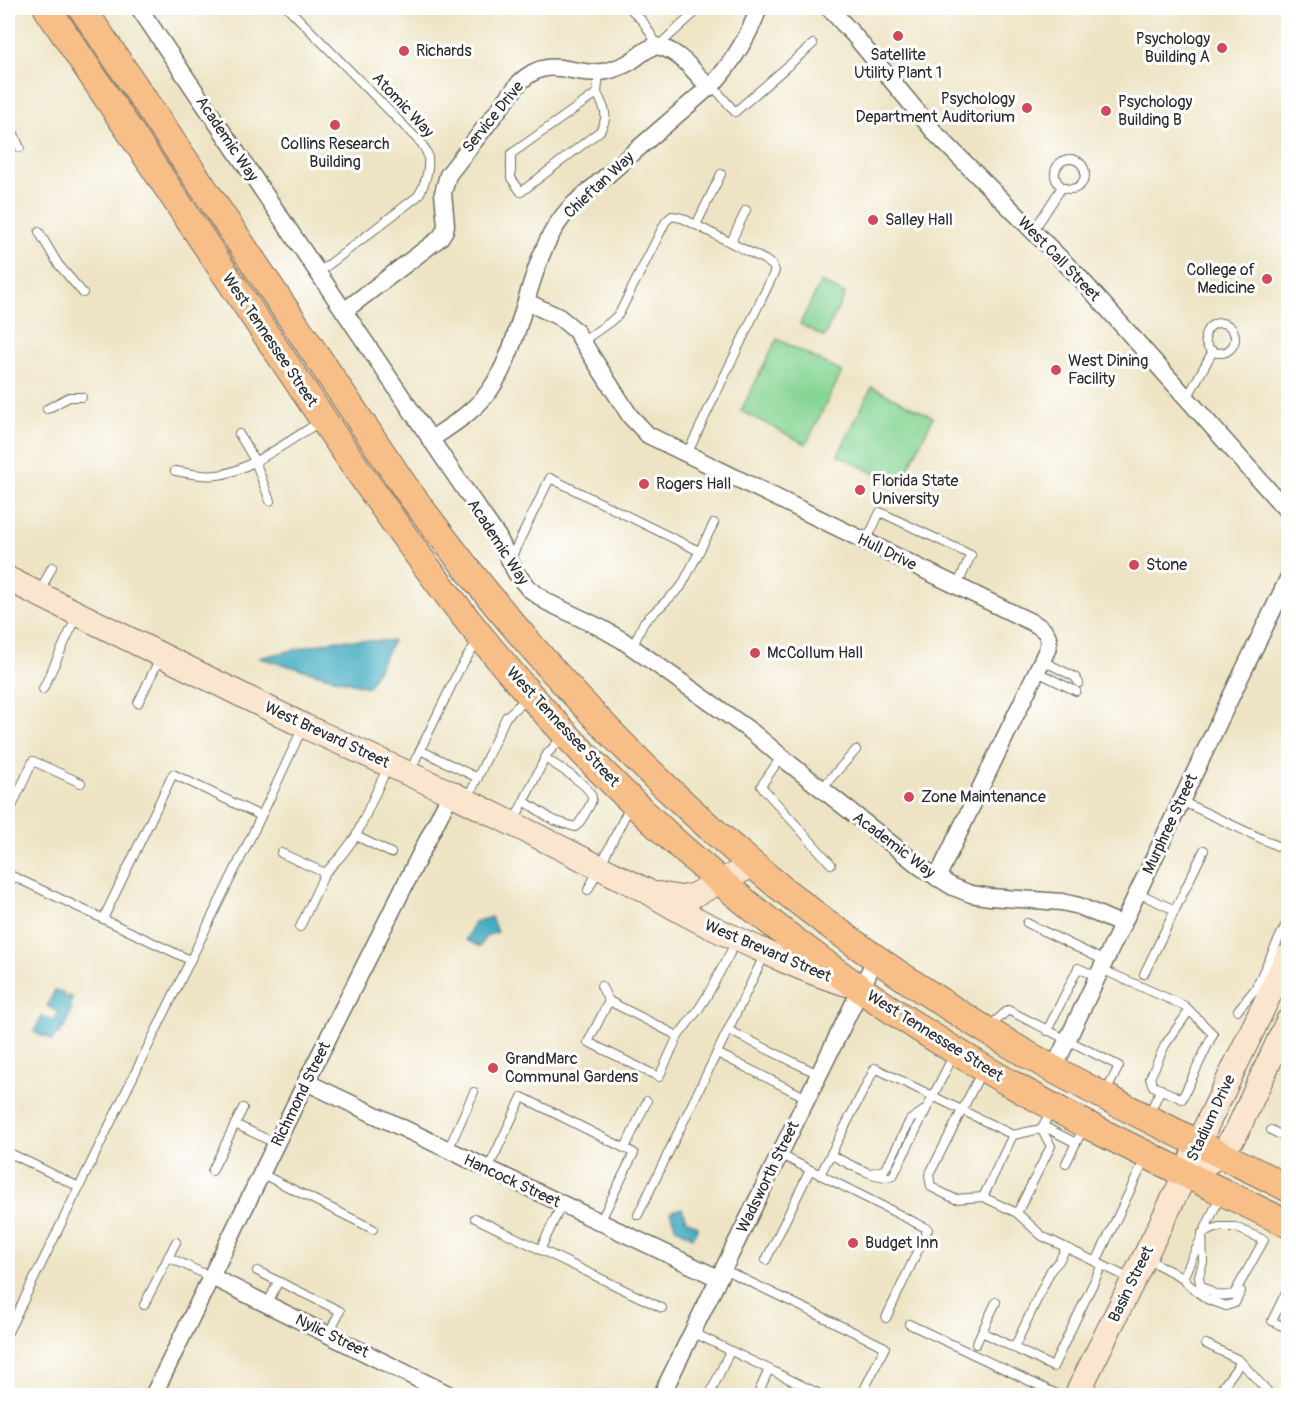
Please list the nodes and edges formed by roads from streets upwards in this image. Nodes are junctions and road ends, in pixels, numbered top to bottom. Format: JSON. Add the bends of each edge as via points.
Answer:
{"nodes":[{"id":1,"x":47,"y":8,"type":"edge"},
{"id":2,"x":82,"y":8,"type":"edge"},
{"id":3,"x":139,"y":8,"type":"edge"},
{"id":4,"x":759,"y":8,"type":"edge"},
{"id":5,"x":829,"y":8,"type":"edge"},
{"id":6,"x":710,"y":87,"type":"junction"},
{"id":7,"x":526,"y":302,"type":"junction"},
{"id":8,"x":344,"y":311,"type":"junction"},
{"id":9,"x":430,"y":440,"type":"junction"},
{"id":10,"x":1288,"y":512,"type":"edge"},
{"id":11,"x":8,"y":579,"type":"edge"},
{"id":12,"x":1288,"y":579,"type":"edge"},
{"id":13,"x":459,"y":797,"type":"junction"},
{"id":14,"x":753,"y":865,"type":"junction"},
{"id":15,"x":937,"y":878,"type":"junction"},
{"id":16,"x":721,"y":882,"type":"junction"},
{"id":17,"x":647,"y":891,"type":"junction"},
{"id":18,"x":1123,"y":925,"type":"junction"},
{"id":19,"x":712,"y":928,"type":"junction"},
{"id":20,"x":1288,"y":956,"type":"edge"},
{"id":21,"x":876,"y":958,"type":"junction"},
{"id":22,"x":861,"y":988,"type":"junction"},
{"id":23,"x":1288,"y":1022,"type":"edge"},
{"id":24,"x":1282,"y":1050,"type":"edge"},
{"id":25,"x":1053,"y":1070,"type":"junction"},
{"id":26,"x":306,"y":1082,"type":"junction"},
{"id":27,"x":1210,"y":1149,"type":"junction"},
{"id":28,"x":1186,"y":1173,"type":"junction"},
{"id":29,"x":1288,"y":1188,"type":"edge"},
{"id":30,"x":1273,"y":1227,"type":"edge"},
{"id":31,"x":720,"y":1274,"type":"junction"},
{"id":32,"x":212,"y":1277,"type":"junction"},
{"id":33,"x":153,"y":1395,"type":"edge"},
{"id":34,"x":452,"y":1395,"type":"edge"},
{"id":35,"x":661,"y":1395,"type":"edge"},
{"id":36,"x":1076,"y":1395,"type":"edge"}],
"edges":[{"from":1,"to":16,"type":"main road","name":"West Tennessee Street","via":[[389,517],[481,636],[566,734]]},
{"from":2,"to":14,"type":"main road","name":"West Tennessee Street","via":[[399,479],[452,550],[602,723]]},
{"from":3,"to":8,"type":"street","name":"Academic Way"},
{"from":4,"to":6,"type":"street","name":"Chieftan Way","via":[[744,41]]},
{"from":5,"to":10,"type":"street","name":"West Call Street","via":[[936,134],[1080,278]]},
{"from":6,"to":7,"type":"street","name":"Chieftan Way","via":[[568,211],[543,252]]},
{"from":6,"to":8,"type":"street","name":"Service Drive","via":[[685,62],[658,46],[624,65],[599,72],[548,67],[530,73],[448,175],[443,199],[446,225],[440,238]]},
{"from":7,"to":9,"type":"street","name":"Chieftan Way","via":[[507,360],[492,388],[473,409]]},
{"from":7,"to":15,"type":"street","name":"Hull Drive","via":[[564,320],[575,330],[626,410],[653,438],[1045,631],[1049,645],[1040,667]]},
{"from":8,"to":9,"type":"street","name":"Academic Way"},
{"from":9,"to":15,"type":"street","name":"Academic Way","via":[[498,537],[522,581],[537,596],[601,628],[752,732]]},
{"from":11,"to":13,"type":"street","name":"West Brevard Street","via":[[304,726]]},
{"from":12,"to":18,"type":"street","name":"Murphree Street"},
{"from":13,"to":17,"type":"street","name":"West Brevard Street"},
{"from":13,"to":26,"type":"street","name":"Richmond Street"},
{"from":14,"to":16,"type":"street","name":"West Brevard Street"},
{"from":14,"to":21,"type":"main road","name":"West Tennessee Street"},
{"from":15,"to":18,"type":"street","name":"Academic Way","via":[[971,894],[1062,902]]},
{"from":16,"to":17,"type":"street","name":"West Brevard Street","via":[[681,898]]},
{"from":16,"to":19,"type":"street","via":[[709,907]]},
{"from":16,"to":22,"type":"main road","name":"West Tennessee Street"},
{"from":17,"to":19,"type":"street","name":"West Brevard Street"},
{"from":18,"to":25,"type":"street","name":"Murphree Street"},
{"from":19,"to":22,"type":"street","name":"West Brevard Street","via":[[807,971]]},
{"from":20,"to":27,"type":"street","name":"Stadium Drive","via":[[1268,979]]},
{"from":21,"to":22,"type":"street","name":"Wadsworth Street"},
{"from":21,"to":25,"type":"main road","name":"West Tennessee Street"},
{"from":22,"to":28,"type":"main road","name":"West Tennessee Street","via":[[983,1068],[1046,1120],[1147,1155]]},
{"from":22,"to":31,"type":"street","name":"Wadsworth Street"},
{"from":23,"to":24,"type":"street","name":"Stadium Drive"},
{"from":24,"to":27,"type":"street","name":"Stadium Drive","via":[[1236,1133]]},
{"from":25,"to":27,"type":"main road","name":"West Tennessee Street"},
{"from":26,"to":31,"type":"street","name":"Hancock Street","via":[[600,1222]]},
{"from":26,"to":32,"type":"street","name":"Richmond Street"},
{"from":27,"to":28,"type":"street","name":"Stadium Drive","via":[[1210,1162]]},
{"from":27,"to":29,"type":"main road","name":"West Tennessee Street"},
{"from":28,"to":30,"type":"main road","name":"West Tennessee Street","via":[[1222,1191]]},
{"from":28,"to":36,"type":"street","name":"Basin Street"},
{"from":31,"to":35,"type":"street","name":"Wadsworth Street"},
{"from":32,"to":33,"type":"street","name":"Richmond Street"},
{"from":32,"to":34,"type":"street","name":"Nylic Street"}]}
